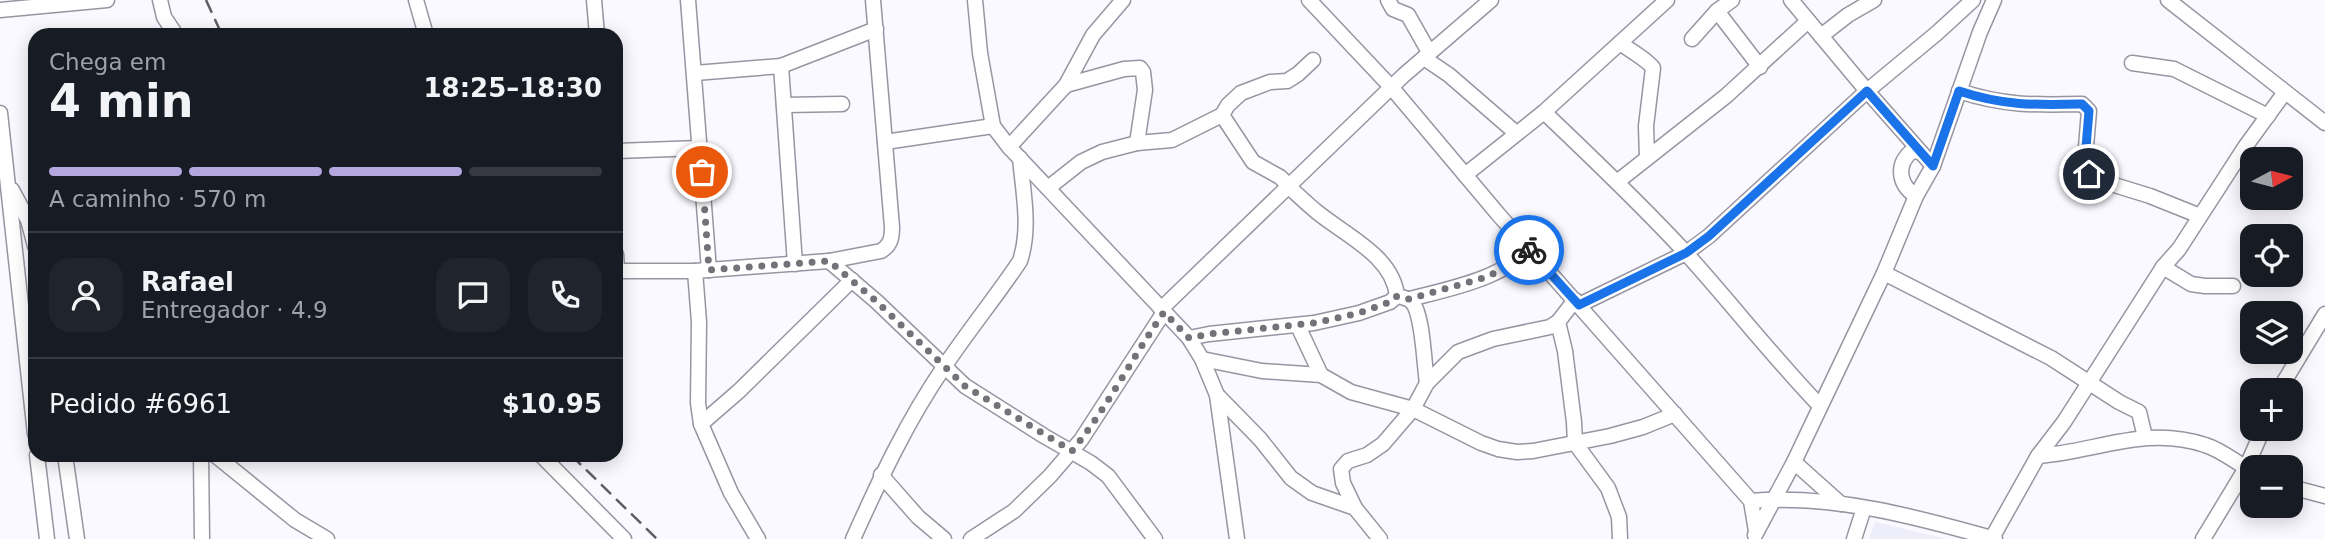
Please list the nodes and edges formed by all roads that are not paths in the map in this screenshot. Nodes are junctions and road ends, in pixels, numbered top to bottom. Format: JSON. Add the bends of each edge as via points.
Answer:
{"nodes":[{"id":1,"x":107,"y":0,"type":"edge"},
{"id":2,"x":160,"y":0,"type":"edge"},
{"id":3,"x":416,"y":0,"type":"edge"},
{"id":4,"x":594,"y":0,"type":"edge"},
{"id":5,"x":688,"y":0,"type":"edge"},
{"id":6,"x":873,"y":0,"type":"edge"},
{"id":7,"x":975,"y":0,"type":"edge"},
{"id":8,"x":1123,"y":0,"type":"edge"},
{"id":9,"x":1309,"y":0,"type":"edge"},
{"id":10,"x":1388,"y":0,"type":"edge"},
{"id":11,"x":1491,"y":0,"type":"edge"},
{"id":12,"x":1667,"y":0,"type":"edge"},
{"id":13,"x":1732,"y":0,"type":"edge"},
{"id":14,"x":1791,"y":0,"type":"edge"},
{"id":15,"x":1874,"y":0,"type":"edge"},
{"id":16,"x":1973,"y":0,"type":"edge"},
{"id":17,"x":1994,"y":0,"type":"edge"},
{"id":18,"x":2168,"y":0,"type":"edge"},
{"id":19,"x":0,"y":10,"type":"edge"},
{"id":20,"x":1717,"y":12,"type":"junction"},
{"id":21,"x":164,"y":17,"type":"junction"},
{"id":22,"x":1808,"y":21,"type":"junction"},
{"id":23,"x":165,"y":28,"type":"edge"},
{"id":24,"x":171,"y":28,"type":"edge"},
{"id":25,"x":424,"y":28,"type":"edge"},
{"id":26,"x":596,"y":28,"type":"edge"},
{"id":27,"x":876,"y":29,"type":"junction"},
{"id":28,"x":1821,"y":36,"type":"junction"},
{"id":29,"x":1692,"y":39,"type":"dead end"},
{"id":30,"x":1620,"y":43,"type":"junction"},
{"id":31,"x":1427,"y":55,"type":"junction"},
{"id":32,"x":1313,"y":60,"type":"dead end"},
{"id":33,"x":2132,"y":63,"type":"dead end"},
{"id":34,"x":782,"y":66,"type":"junction"},
{"id":35,"x":1760,"y":67,"type":"junction"},
{"id":36,"x":695,"y":73,"type":"junction"},
{"id":37,"x":1066,"y":85,"type":"junction"},
{"id":38,"x":1392,"y":88,"type":"junction"},
{"id":39,"x":1867,"y":91,"type":"junction"},
{"id":40,"x":1959,"y":91,"type":"junction"},
{"id":41,"x":2285,"y":92,"type":"junction"},
{"id":42,"x":842,"y":104,"type":"dead end"},
{"id":43,"x":784,"y":106,"type":"junction"},
{"id":44,"x":1544,"y":112,"type":"junction"},
{"id":45,"x":0,"y":113,"type":"edge"},
{"id":46,"x":1223,"y":115,"type":"junction"},
{"id":47,"x":2268,"y":116,"type":"junction"},
{"id":48,"x":2325,"y":123,"type":"edge"},
{"id":49,"x":993,"y":127,"type":"junction"},
{"id":50,"x":1516,"y":133,"type":"junction"},
{"id":51,"x":885,"y":142,"type":"junction"},
{"id":52,"x":1137,"y":144,"type":"junction"},
{"id":53,"x":1009,"y":147,"type":"junction"},
{"id":54,"x":700,"y":148,"type":"junction"},
{"id":55,"x":623,"y":151,"type":"edge"},
{"id":56,"x":1920,"y":152,"type":"junction"},
{"id":57,"x":1020,"y":158,"type":"junction"},
{"id":58,"x":1647,"y":158,"type":"junction"},
{"id":59,"x":1933,"y":166,"type":"junction"},
{"id":60,"x":1465,"y":175,"type":"junction"},
{"id":61,"x":1617,"y":181,"type":"junction"},
{"id":62,"x":8,"y":182,"type":"junction"},
{"id":63,"x":1289,"y":186,"type":"junction"},
{"id":64,"x":1048,"y":188,"type":"junction"},
{"id":65,"x":1916,"y":196,"type":"junction"},
{"id":66,"x":28,"y":203,"type":"edge"},
{"id":67,"x":19,"y":204,"type":"junction"},
{"id":68,"x":2200,"y":216,"type":"junction"},
{"id":69,"x":28,"y":220,"type":"edge"},
{"id":70,"x":1529,"y":249,"type":"junction"},
{"id":71,"x":1686,"y":253,"type":"junction"},
{"id":72,"x":829,"y":261,"type":"junction"},
{"id":73,"x":795,"y":264,"type":"junction"},
{"id":74,"x":2163,"y":267,"type":"junction"},
{"id":75,"x":702,"y":270,"type":"junction"},
{"id":76,"x":623,"y":271,"type":"edge"},
{"id":77,"x":1884,"y":273,"type":"junction"},
{"id":78,"x":852,"y":280,"type":"junction"},
{"id":79,"x":2233,"y":286,"type":"dead end"},
{"id":80,"x":1403,"y":298,"type":"junction"},
{"id":81,"x":1577,"y":303,"type":"junction"},
{"id":82,"x":1163,"y":311,"type":"junction"},
{"id":83,"x":2325,"y":314,"type":"edge"},
{"id":84,"x":1558,"y":322,"type":"junction"},
{"id":85,"x":1298,"y":326,"type":"junction"},
{"id":86,"x":1189,"y":338,"type":"junction"},
{"id":87,"x":1202,"y":359,"type":"junction"},
{"id":88,"x":944,"y":366,"type":"junction"},
{"id":89,"x":28,"y":369,"type":"edge"},
{"id":90,"x":1321,"y":375,"type":"junction"},
{"id":91,"x":2286,"y":378,"type":"edge"},
{"id":92,"x":2090,"y":382,"type":"junction"},
{"id":93,"x":1427,"y":383,"type":"junction"},
{"id":94,"x":1217,"y":395,"type":"junction"},
{"id":95,"x":1820,"y":406,"type":"junction"},
{"id":96,"x":1413,"y":409,"type":"junction"},
{"id":97,"x":1675,"y":414,"type":"junction"},
{"id":98,"x":701,"y":424,"type":"junction"},
{"id":99,"x":2145,"y":437,"type":"junction"},
{"id":100,"x":1575,"y":443,"type":"junction"},
{"id":101,"x":1072,"y":451,"type":"junction"},
{"id":102,"x":2038,"y":456,"type":"junction"},
{"id":103,"x":38,"y":462,"type":"edge"},
{"id":104,"x":66,"y":462,"type":"edge"},
{"id":105,"x":201,"y":462,"type":"edge"},
{"id":106,"x":224,"y":462,"type":"edge"},
{"id":107,"x":548,"y":462,"type":"edge"},
{"id":108,"x":1794,"y":462,"type":"junction"},
{"id":109,"x":2240,"y":465,"type":"edge"},
{"id":110,"x":881,"y":475,"type":"junction"},
{"id":111,"x":2240,"y":484,"type":"edge"},
{"id":112,"x":2303,"y":490,"type":"edge"},
{"id":113,"x":2325,"y":495,"type":"edge"},
{"id":114,"x":1775,"y":499,"type":"junction"},
{"id":115,"x":1751,"y":501,"type":"junction"},
{"id":116,"x":1841,"y":504,"type":"junction"},
{"id":117,"x":1356,"y":508,"type":"junction"},
{"id":118,"x":1864,"y":508,"type":"junction"},
{"id":119,"x":1754,"y":535,"type":"edge"},
{"id":120,"x":47,"y":539,"type":"edge"},
{"id":121,"x":77,"y":539,"type":"edge"},
{"id":122,"x":202,"y":539,"type":"edge"},
{"id":123,"x":327,"y":539,"type":"edge"},
{"id":124,"x":624,"y":539,"type":"edge"},
{"id":125,"x":758,"y":539,"type":"edge"},
{"id":126,"x":853,"y":539,"type":"edge"},
{"id":127,"x":944,"y":539,"type":"edge"},
{"id":128,"x":971,"y":539,"type":"edge"},
{"id":129,"x":1155,"y":539,"type":"edge"},
{"id":130,"x":1237,"y":539,"type":"edge"},
{"id":131,"x":1380,"y":539,"type":"edge"},
{"id":132,"x":1620,"y":539,"type":"edge"},
{"id":133,"x":1854,"y":539,"type":"edge"},
{"id":134,"x":1994,"y":539,"type":"edge"},
{"id":135,"x":2203,"y":539,"type":"edge"}],
"edges":[{"from":1,"to":19,"type":"street"},
{"from":2,"to":21,"type":"street"},
{"from":3,"to":25,"type":"street"},
{"from":4,"to":26,"type":"street"},
{"from":5,"to":36,"type":"street"},
{"from":6,"to":27,"type":"street"},
{"from":7,"to":49,"type":"street"},
{"from":8,"to":37,"type":"street","via":[[1093,35]]},
{"from":9,"to":38,"type":"street"},
{"from":10,"to":31,"type":"street","via":[[1393,9],[1408,15]]},
{"from":11,"to":31,"type":"street"},
{"from":12,"to":30,"type":"street"},
{"from":13,"to":20,"type":"street"},
{"from":14,"to":22,"type":"street"},
{"from":15,"to":28,"type":"street"},
{"from":16,"to":39,"type":"street"},
{"from":17,"to":40,"type":"street"},
{"from":18,"to":41,"type":"street"},
{"from":20,"to":29,"type":"street"},
{"from":20,"to":35,"type":"street"},
{"from":21,"to":23,"type":"street"},
{"from":21,"to":24,"type":"street"},
{"from":22,"to":28,"type":"street"},
{"from":22,"to":35,"type":"street"},
{"from":27,"to":34,"type":"street"},
{"from":27,"to":51,"type":"street"},
{"from":28,"to":39,"type":"street"},
{"from":30,"to":44,"type":"street"},
{"from":30,"to":58,"type":"street","via":[[1653,68]]},
{"from":31,"to":38,"type":"street"},
{"from":31,"to":50,"type":"street"},
{"from":32,"to":46,"type":"street","via":[[1287,81],[1270,82],[1235,96]]},
{"from":33,"to":47,"type":"street","via":[[2174,69]]},
{"from":34,"to":36,"type":"street"},
{"from":34,"to":43,"type":"street"},
{"from":35,"to":58,"type":"street"},
{"from":36,"to":54,"type":"street"},
{"from":37,"to":52,"type":"street","via":[[1140,68],[1145,90]]},
{"from":37,"to":53,"type":"street"},
{"from":38,"to":60,"type":"street"},
{"from":38,"to":63,"type":"street"},
{"from":39,"to":56,"type":"street"},
{"from":39,"to":71,"type":"street"},
{"from":40,"to":59,"type":"street"},
{"from":40,"to":68,"type":"street","via":[[2032,106],[2082,104],[2089,111],[2085,159],[2089,174]]},
{"from":41,"to":47,"type":"street"},
{"from":41,"to":48,"type":"street"},
{"from":42,"to":43,"type":"street"},
{"from":43,"to":73,"type":"street"},
{"from":44,"to":50,"type":"street"},
{"from":44,"to":61,"type":"street"},
{"from":45,"to":62,"type":"street"},
{"from":46,"to":52,"type":"street","via":[[1172,140]]},
{"from":46,"to":63,"type":"street","via":[[1253,162]]},
{"from":47,"to":68,"type":"street"},
{"from":49,"to":51,"type":"street"},
{"from":49,"to":53,"type":"street"},
{"from":50,"to":60,"type":"street"},
{"from":51,"to":72,"type":"street","via":[[890,244],[881,251]]},
{"from":52,"to":64,"type":"street","via":[[1081,162]]},
{"from":53,"to":57,"type":"street"},
{"from":54,"to":55,"type":"street"},
{"from":54,"to":75,"type":"street"},
{"from":56,"to":59,"type":"street"},
{"from":56,"to":65,"type":"street","via":[[1912,151],[1901,166],[1901,181]]},
{"from":57,"to":64,"type":"street"},
{"from":57,"to":88,"type":"street","via":[[1026,245],[1020,261]]},
{"from":58,"to":61,"type":"street"},
{"from":59,"to":65,"type":"street"},
{"from":60,"to":70,"type":"street"},
{"from":61,"to":71,"type":"street"},
{"from":62,"to":67,"type":"street"},
{"from":62,"to":89,"type":"street"},
{"from":63,"to":80,"type":"street","via":[[1380,262]]},
{"from":63,"to":82,"type":"street"},
{"from":64,"to":82,"type":"street"},
{"from":65,"to":77,"type":"street"},
{"from":66,"to":67,"type":"street"},
{"from":67,"to":69,"type":"street"},
{"from":68,"to":74,"type":"street"},
{"from":70,"to":80,"type":"street","via":[[1505,269],[1480,279]]},
{"from":70,"to":81,"type":"street"},
{"from":71,"to":81,"type":"street"},
{"from":71,"to":95,"type":"street"},
{"from":72,"to":73,"type":"street"},
{"from":72,"to":78,"type":"street"},
{"from":73,"to":75,"type":"street"},
{"from":74,"to":79,"type":"street","via":[[2191,284]]},
{"from":74,"to":92,"type":"street"},
{"from":75,"to":76,"type":"street"},
{"from":75,"to":98,"type":"street"},
{"from":77,"to":92,"type":"street"},
{"from":77,"to":95,"type":"street"},
{"from":78,"to":88,"type":"street"},
{"from":78,"to":98,"type":"street"},
{"from":80,"to":85,"type":"street"},
{"from":80,"to":93,"type":"street","via":[[1417,310]]},
{"from":81,"to":84,"type":"street"},
{"from":81,"to":97,"type":"street"},
{"from":82,"to":86,"type":"street"},
{"from":82,"to":101,"type":"street"},
{"from":83,"to":91,"type":"street"},
{"from":84,"to":93,"type":"street","via":[[1458,352]]},
{"from":84,"to":100,"type":"street"},
{"from":85,"to":86,"type":"street"},
{"from":85,"to":90,"type":"street"},
{"from":86,"to":87,"type":"street"},
{"from":87,"to":90,"type":"street","via":[[1262,371]]},
{"from":87,"to":94,"type":"street"},
{"from":88,"to":101,"type":"street","via":[[985,400]]},
{"from":88,"to":110,"type":"street"},
{"from":90,"to":96,"type":"street","via":[[1351,392]]},
{"from":92,"to":99,"type":"street","via":[[2139,412]]},
{"from":92,"to":102,"type":"street"},
{"from":93,"to":96,"type":"street"},
{"from":94,"to":117,"type":"street","via":[[1291,478],[1312,493]]},
{"from":94,"to":130,"type":"street"},
{"from":95,"to":108,"type":"street"},
{"from":96,"to":100,"type":"street","via":[[1498,449],[1533,451]]},
{"from":96,"to":117,"type":"street","via":[[1383,444],[1341,469]]},
{"from":97,"to":100,"type":"street","via":[[1631,431]]},
{"from":97,"to":115,"type":"street"},
{"from":98,"to":125,"type":"street","via":[[731,494]]},
{"from":99,"to":102,"type":"street"},
{"from":99,"to":109,"type":"street","via":[[2182,438]]},
{"from":100,"to":132,"type":"street","via":[[1608,488],[1619,517]]},
{"from":101,"to":128,"type":"street","via":[[1014,511]]},
{"from":101,"to":129,"type":"street","via":[[1108,476]]},
{"from":102,"to":134,"type":"street"},
{"from":103,"to":120,"type":"street"},
{"from":104,"to":121,"type":"street"},
{"from":105,"to":122,"type":"street"},
{"from":106,"to":123,"type":"street","via":[[295,520]]},
{"from":107,"to":124,"type":"street"},
{"from":108,"to":114,"type":"street"},
{"from":108,"to":116,"type":"street"},
{"from":110,"to":126,"type":"street"},
{"from":110,"to":127,"type":"street"},
{"from":111,"to":135,"type":"street"},
{"from":112,"to":113,"type":"street"},
{"from":114,"to":115,"type":"street"},
{"from":114,"to":116,"type":"street"},
{"from":114,"to":119,"type":"street"},
{"from":115,"to":119,"type":"street"},
{"from":116,"to":118,"type":"street"},
{"from":117,"to":131,"type":"street"},
{"from":118,"to":133,"type":"street"},
{"from":118,"to":134,"type":"street"}]}
